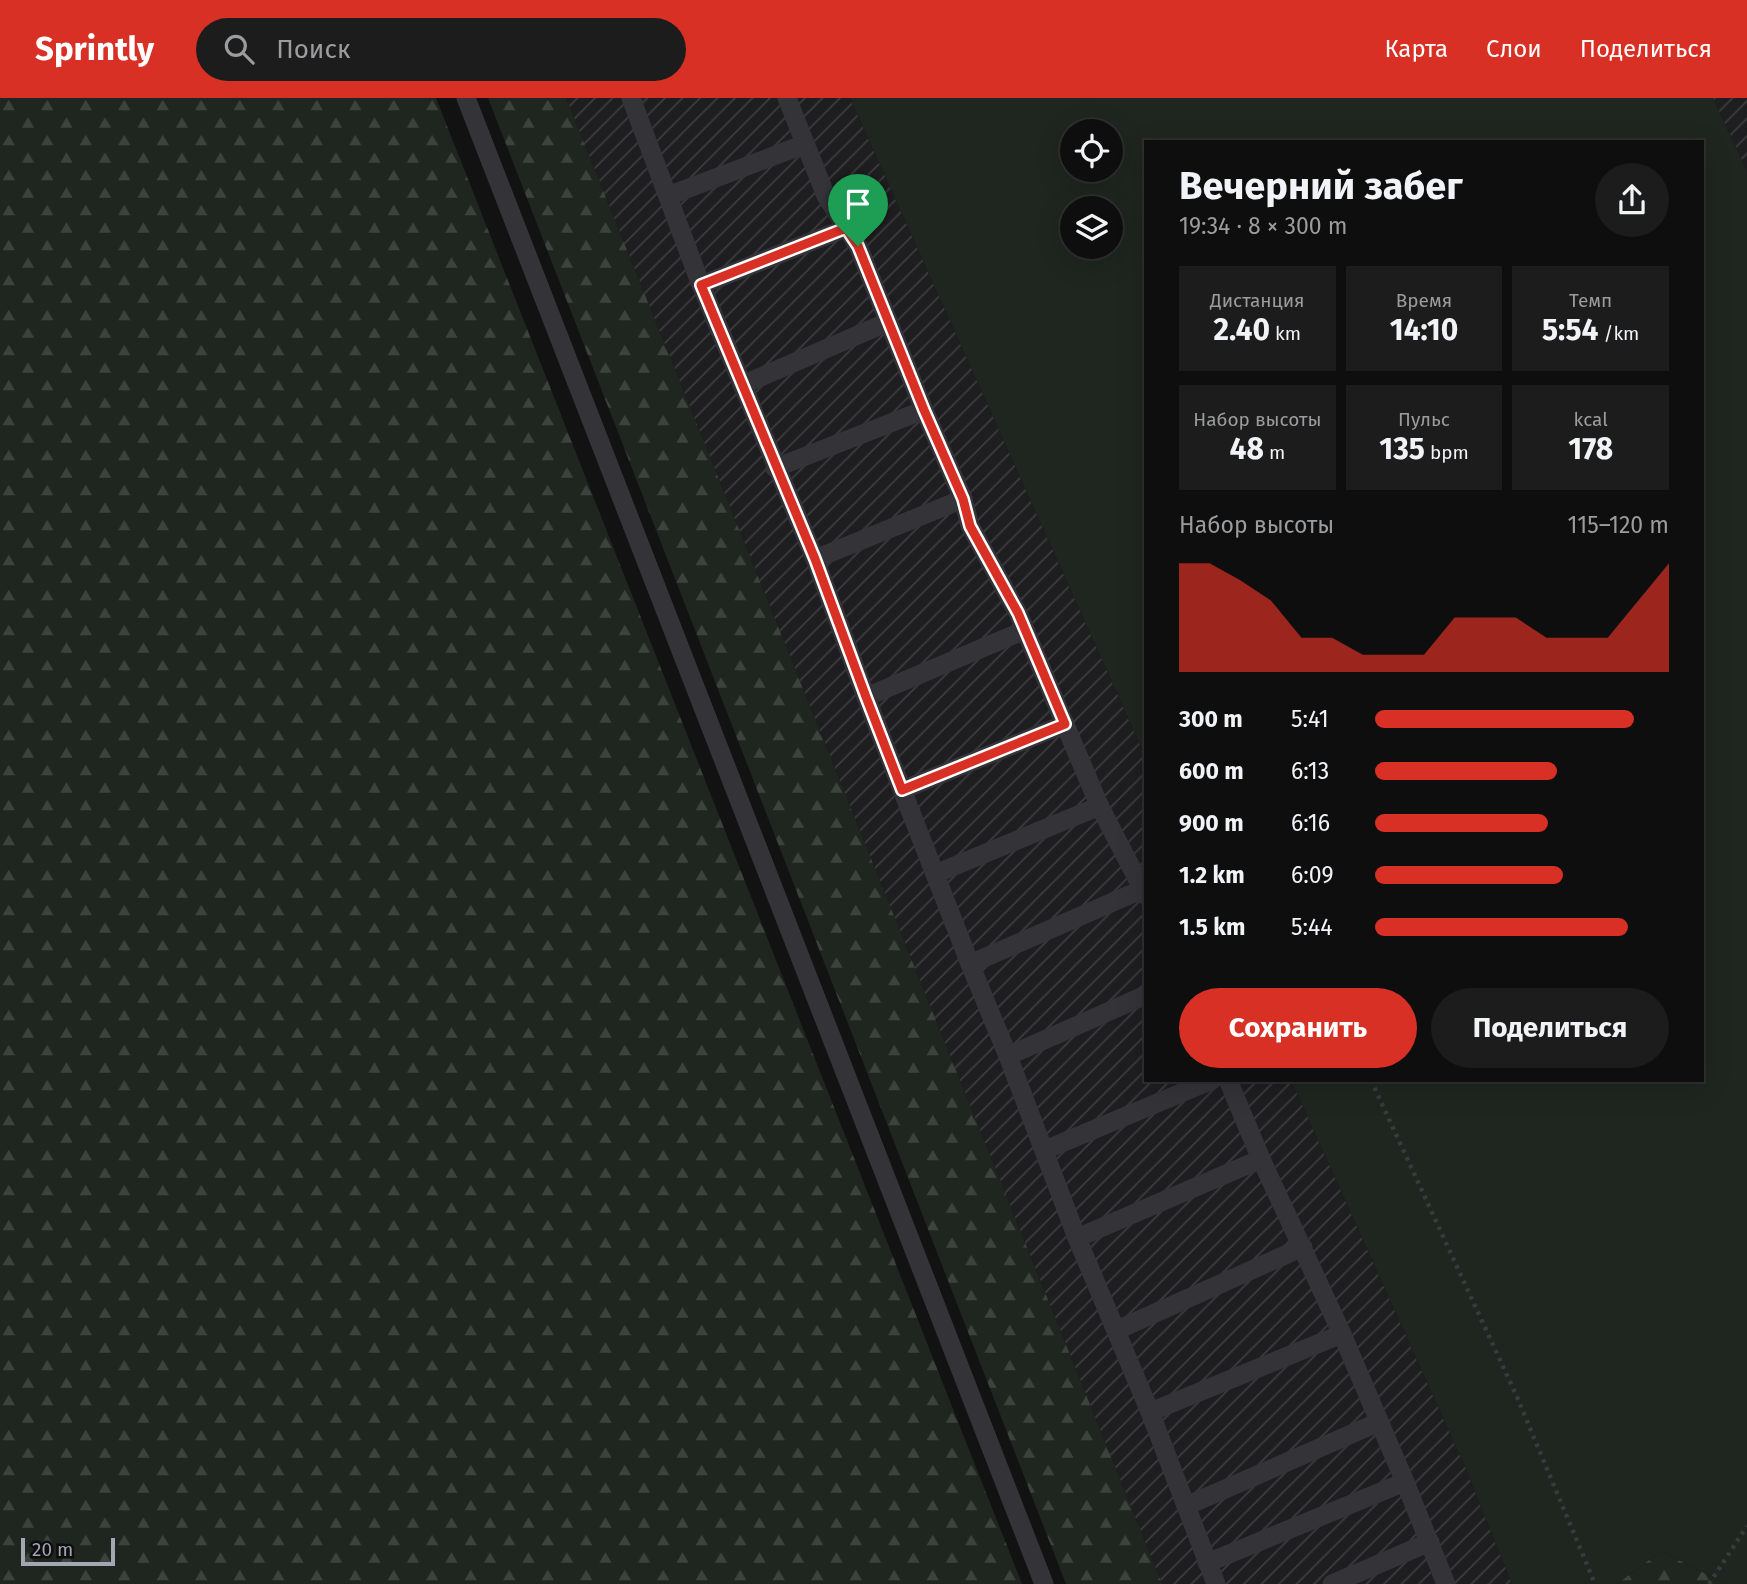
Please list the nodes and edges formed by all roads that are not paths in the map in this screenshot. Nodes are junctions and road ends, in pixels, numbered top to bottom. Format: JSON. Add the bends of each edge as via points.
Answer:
{"nodes":[{"id":1,"x":466,"y":98,"type":"edge"},
{"id":2,"x":788,"y":98,"type":"edge"},
{"id":3,"x":635,"y":99,"type":"edge"},
{"id":4,"x":804,"y":144,"type":"junction"},
{"id":5,"x":668,"y":196,"type":"junction"},
{"id":6,"x":846,"y":228,"type":"junction"},
{"id":7,"x":701,"y":285,"type":"junction"},
{"id":8,"x":888,"y":322,"type":"junction"},
{"id":9,"x":743,"y":385,"type":"junction"},
{"id":10,"x":924,"y":410,"type":"junction"},
{"id":11,"x":775,"y":468,"type":"junction"},
{"id":12,"x":963,"y":499,"type":"junction"},
{"id":13,"x":815,"y":559,"type":"junction"},
{"id":14,"x":1025,"y":630,"type":"junction"},
{"id":15,"x":866,"y":697,"type":"junction"},
{"id":16,"x":1065,"y":724,"type":"junction"},
{"id":17,"x":902,"y":790,"type":"junction"},
{"id":18,"x":1100,"y":806,"type":"junction"},
{"id":19,"x":935,"y":874,"type":"junction"},
{"id":20,"x":1144,"y":890,"type":"edge"},
{"id":21,"x":1144,"y":892,"type":"edge"},
{"id":22,"x":970,"y":964,"type":"junction"},
{"id":23,"x":1144,"y":996,"type":"edge"},
{"id":24,"x":1008,"y":1056,"type":"junction"},
{"id":25,"x":1207,"y":1082,"type":"edge"},
{"id":26,"x":1229,"y":1082,"type":"edge"},
{"id":27,"x":1045,"y":1150,"type":"junction"},
{"id":28,"x":1261,"y":1159,"type":"junction"},
{"id":29,"x":1077,"y":1238,"type":"junction"},
{"id":30,"x":1303,"y":1247,"type":"junction"},
{"id":31,"x":1117,"y":1330,"type":"junction"},
{"id":32,"x":1342,"y":1334,"type":"junction"},
{"id":33,"x":1150,"y":1412,"type":"junction"},
{"id":34,"x":1379,"y":1422,"type":"junction"},
{"id":35,"x":1405,"y":1482,"type":"junction"},
{"id":36,"x":1186,"y":1506,"type":"junction"},
{"id":37,"x":1430,"y":1542,"type":"junction"},
{"id":38,"x":1208,"y":1563,"type":"junction"},
{"id":39,"x":1044,"y":1584,"type":"edge"},
{"id":40,"x":1216,"y":1584,"type":"edge"},
{"id":41,"x":1332,"y":1584,"type":"edge"},
{"id":42,"x":1446,"y":1584,"type":"edge"}],
"edges":[{"from":1,"to":39,"type":"lane"},
{"from":2,"to":4,"type":"lane"},
{"from":3,"to":5,"type":"lane"},
{"from":4,"to":5,"type":"lane"},
{"from":4,"to":6,"type":"lane","via":[[826,196]]},
{"from":5,"to":7,"type":"lane"},
{"from":6,"to":7,"type":"lane"},
{"from":6,"to":8,"type":"lane","via":[[858,246]]},
{"from":7,"to":9,"type":"lane"},
{"from":8,"to":9,"type":"lane"},
{"from":8,"to":10,"type":"lane"},
{"from":9,"to":11,"type":"lane"},
{"from":10,"to":11,"type":"lane"},
{"from":10,"to":12,"type":"lane"},
{"from":11,"to":13,"type":"lane"},
{"from":12,"to":13,"type":"lane"},
{"from":12,"to":14,"type":"lane","via":[[970,526]]},
{"from":13,"to":15,"type":"lane"},
{"from":14,"to":15,"type":"lane"},
{"from":14,"to":16,"type":"lane"},
{"from":15,"to":17,"type":"lane"},
{"from":16,"to":17,"type":"lane"},
{"from":16,"to":18,"type":"lane"},
{"from":17,"to":19,"type":"lane"},
{"from":18,"to":19,"type":"lane"},
{"from":18,"to":20,"type":"lane"},
{"from":19,"to":22,"type":"lane"},
{"from":21,"to":22,"type":"lane"},
{"from":22,"to":24,"type":"lane"},
{"from":23,"to":24,"type":"lane"},
{"from":24,"to":27,"type":"lane"},
{"from":25,"to":27,"type":"lane"},
{"from":26,"to":28,"type":"lane"},
{"from":27,"to":29,"type":"lane"},
{"from":28,"to":29,"type":"lane"},
{"from":28,"to":30,"type":"lane"},
{"from":29,"to":31,"type":"lane"},
{"from":30,"to":31,"type":"lane"},
{"from":30,"to":32,"type":"lane"},
{"from":31,"to":33,"type":"lane"},
{"from":32,"to":33,"type":"lane"},
{"from":32,"to":34,"type":"lane"},
{"from":33,"to":36,"type":"lane"},
{"from":34,"to":35,"type":"lane"},
{"from":34,"to":36,"type":"lane"},
{"from":35,"to":37,"type":"lane"},
{"from":35,"to":38,"type":"lane"},
{"from":36,"to":38,"type":"lane"},
{"from":37,"to":41,"type":"lane"},
{"from":37,"to":42,"type":"lane"},
{"from":38,"to":40,"type":"lane"}]}
